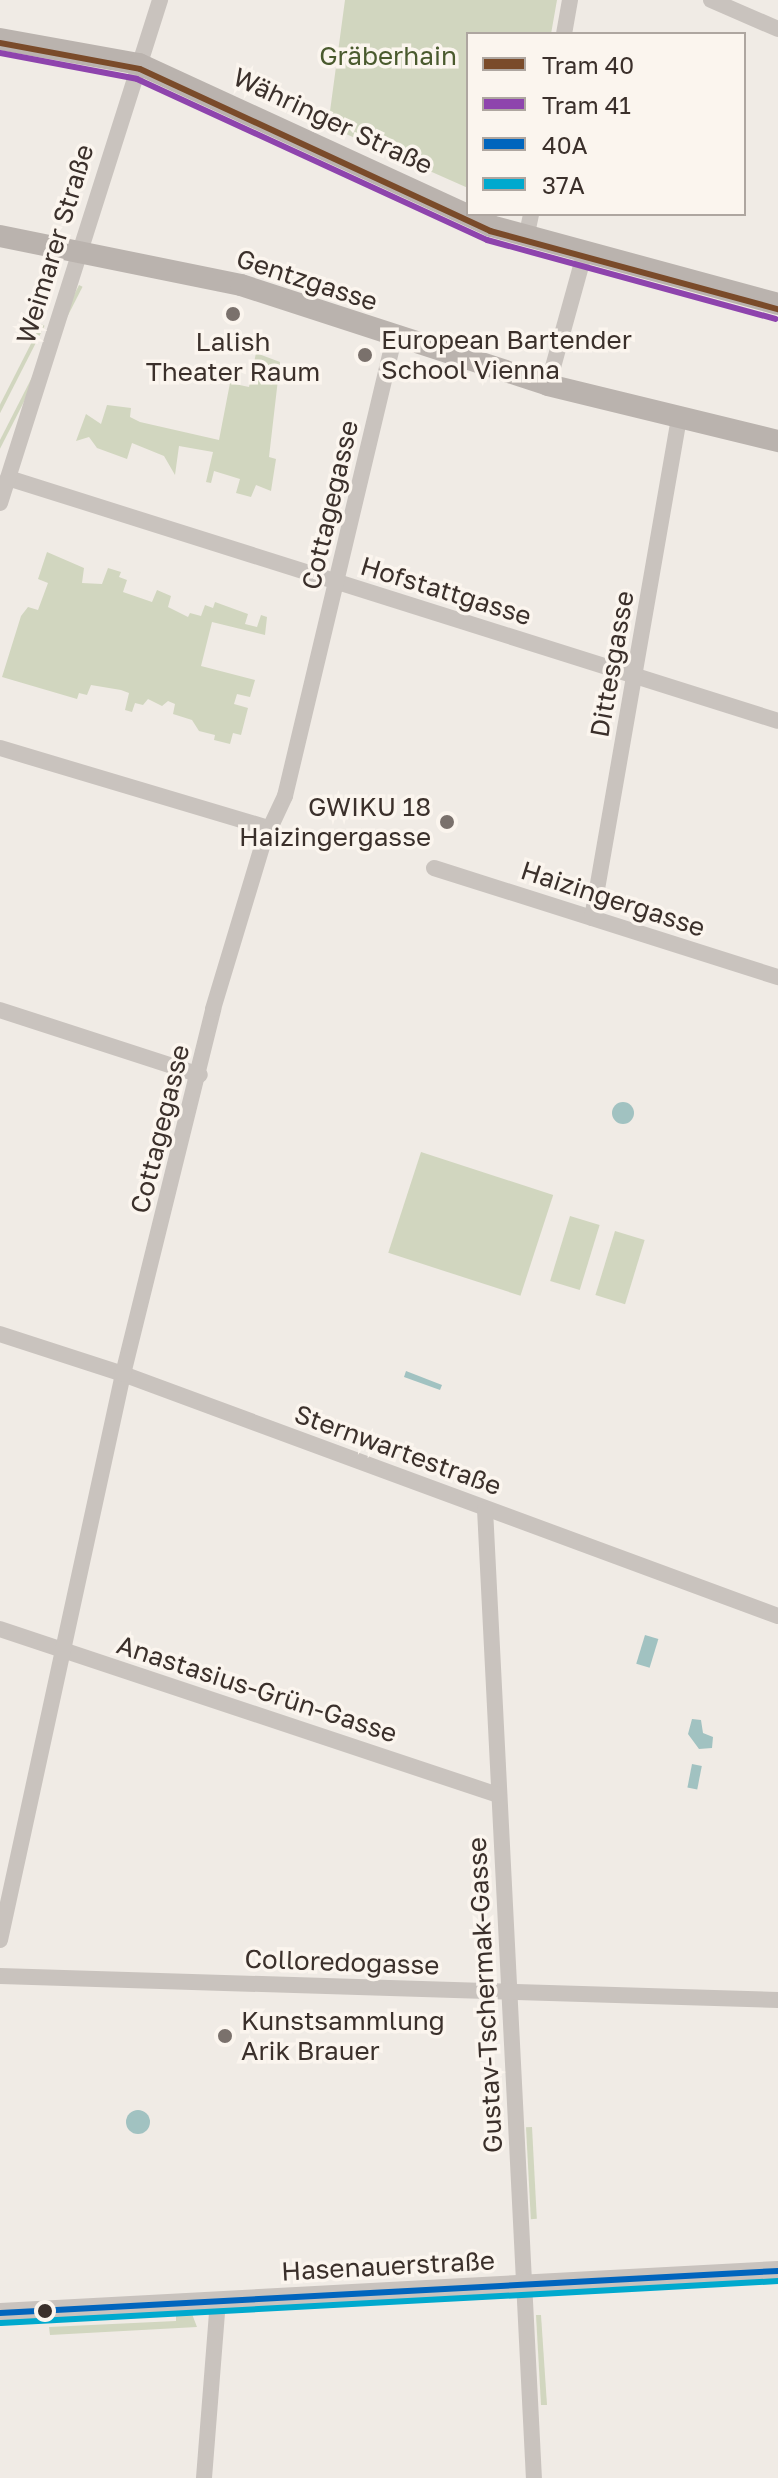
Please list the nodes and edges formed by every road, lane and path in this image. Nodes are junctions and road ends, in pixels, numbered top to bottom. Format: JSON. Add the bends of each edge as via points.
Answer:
{"nodes":[{"id":1,"x":160,"y":0,"type":"edge"},
{"id":2,"x":570,"y":0,"type":"edge"},
{"id":3,"x":711,"y":0,"type":"edge"},
{"id":4,"x":778,"y":29,"type":"edge"},
{"id":5,"x":564,"y":32,"type":"edge"},
{"id":6,"x":0,"y":39,"type":"edge"},
{"id":7,"x":139,"y":64,"type":"junction"},
{"id":8,"x":466,"y":211,"type":"edge"},
{"id":9,"x":477,"y":216,"type":"edge"},
{"id":10,"x":531,"y":216,"type":"edge"},
{"id":11,"x":0,"y":236,"type":"edge"},
{"id":12,"x":526,"y":238,"type":"junction"},
{"id":13,"x":79,"y":251,"type":"junction"},
{"id":14,"x":584,"y":255,"type":"junction"},
{"id":15,"x":778,"y":304,"type":"edge"},
{"id":16,"x":394,"y":338,"type":"junction"},
{"id":17,"x":548,"y":385,"type":"junction"},
{"id":18,"x":679,"y":418,"type":"junction"},
{"id":19,"x":778,"y":441,"type":"edge"},
{"id":20,"x":8,"y":478,"type":"junction"},
{"id":21,"x":0,"y":503,"type":"edge"},
{"id":22,"x":336,"y":583,"type":"junction"},
{"id":23,"x":634,"y":675,"type":"junction"},
{"id":24,"x":778,"y":721,"type":"edge"},
{"id":25,"x":0,"y":748,"type":"edge"},
{"id":26,"x":271,"y":829,"type":"junction"},
{"id":27,"x":434,"y":868,"type":"dead end"},
{"id":28,"x":592,"y":918,"type":"junction"},
{"id":29,"x":778,"y":977,"type":"edge"},
{"id":30,"x":0,"y":1010,"type":"edge"},
{"id":31,"x":200,"y":1075,"type":"junction"},
{"id":32,"x":0,"y":1334,"type":"edge"},
{"id":33,"x":123,"y":1374,"type":"junction"},
{"id":34,"x":485,"y":1509,"type":"junction"},
{"id":35,"x":778,"y":1616,"type":"edge"},
{"id":36,"x":0,"y":1629,"type":"edge"},
{"id":37,"x":65,"y":1650,"type":"junction"},
{"id":38,"x":498,"y":1795,"type":"junction"},
{"id":39,"x":0,"y":1940,"type":"edge"},
{"id":40,"x":0,"y":1976,"type":"edge"},
{"id":41,"x":509,"y":1991,"type":"junction"},
{"id":42,"x":778,"y":2000,"type":"edge"},
{"id":43,"x":778,"y":2271,"type":"edge"},
{"id":44,"x":525,"y":2285,"type":"junction"},
{"id":45,"x":218,"y":2301,"type":"junction"},
{"id":46,"x":0,"y":2313,"type":"edge"},
{"id":47,"x":204,"y":2478,"type":"edge"},
{"id":48,"x":534,"y":2478,"type":"edge"}],
"edges":[{"from":1,"to":7,"type":"street","name":"Weimarer Straße"},
{"from":2,"to":5,"type":"street"},
{"from":3,"to":4,"type":"street"},
{"from":6,"to":7,"type":"main road","name":"Währinger Straße"},
{"from":7,"to":8,"type":"main road","name":"Währinger Straße"},
{"from":7,"to":13,"type":"street","name":"Weimarer Straße"},
{"from":9,"to":12,"type":"main road","name":"Währinger Straße"},
{"from":10,"to":12,"type":"street"},
{"from":11,"to":13,"type":"main road","name":"Gentzgasse"},
{"from":12,"to":14,"type":"main road","name":"Währinger Straße"},
{"from":13,"to":16,"type":"main road","name":"Gentzgasse","via":[[241,285]]},
{"from":13,"to":20,"type":"street","name":"Weimarer Straße"},
{"from":14,"to":15,"type":"main road","name":"Währinger Straße"},
{"from":14,"to":17,"type":"street"},
{"from":16,"to":17,"type":"main road","name":"Gentzgasse"},
{"from":16,"to":22,"type":"street","name":"Cottagegasse"},
{"from":17,"to":18,"type":"main road","name":"Gentzgasse"},
{"from":18,"to":19,"type":"main road","name":"Gentzgasse"},
{"from":18,"to":23,"type":"street","name":"Dittesgasse"},
{"from":20,"to":21,"type":"street","name":"Weimarer Straße"},
{"from":20,"to":22,"type":"street","name":"Hofstattgasse"},
{"from":22,"to":23,"type":"street","name":"Hofstattgasse"},
{"from":22,"to":26,"type":"street","name":"Cottagegasse","via":[[285,796]]},
{"from":23,"to":24,"type":"street","name":"Hofstattgasse"},
{"from":23,"to":28,"type":"street","name":"Dittesgasse"},
{"from":25,"to":26,"type":"street"},
{"from":26,"to":31,"type":"street","name":"Cottagegasse","via":[[213,1009]]},
{"from":27,"to":28,"type":"street","name":"Haizingergasse"},
{"from":28,"to":29,"type":"street","name":"Haizingergasse"},
{"from":30,"to":31,"type":"street"},
{"from":31,"to":33,"type":"street","name":"Cottagegasse"},
{"from":32,"to":33,"type":"street","name":"Sternwartestraße"},
{"from":33,"to":34,"type":"street","name":"Sternwartestraße"},
{"from":33,"to":37,"type":"street","name":"Cottagegasse"},
{"from":34,"to":35,"type":"street","name":"Sternwartestraße"},
{"from":34,"to":38,"type":"street","name":"Gustav-Tschermak-Gasse"},
{"from":36,"to":37,"type":"street","name":"Anastasius-Grün-Gasse"},
{"from":37,"to":38,"type":"street","name":"Anastasius-Grün-Gasse"},
{"from":37,"to":39,"type":"street","name":"Cottagegasse"},
{"from":38,"to":41,"type":"street","name":"Gustav-Tschermak-Gasse"},
{"from":40,"to":41,"type":"street","name":"Colloredogasse"},
{"from":41,"to":42,"type":"street","name":"Colloredogasse"},
{"from":41,"to":44,"type":"street","name":"Gustav-Tschermak-Gasse"},
{"from":43,"to":44,"type":"street","name":"Hasenauerstraße"},
{"from":44,"to":45,"type":"street","name":"Hasenauerstraße"},
{"from":44,"to":48,"type":"street","name":"Gustav-Tschermak-Gasse"},
{"from":45,"to":46,"type":"street","name":"Hasenauerstraße"},
{"from":45,"to":47,"type":"street"}]}
